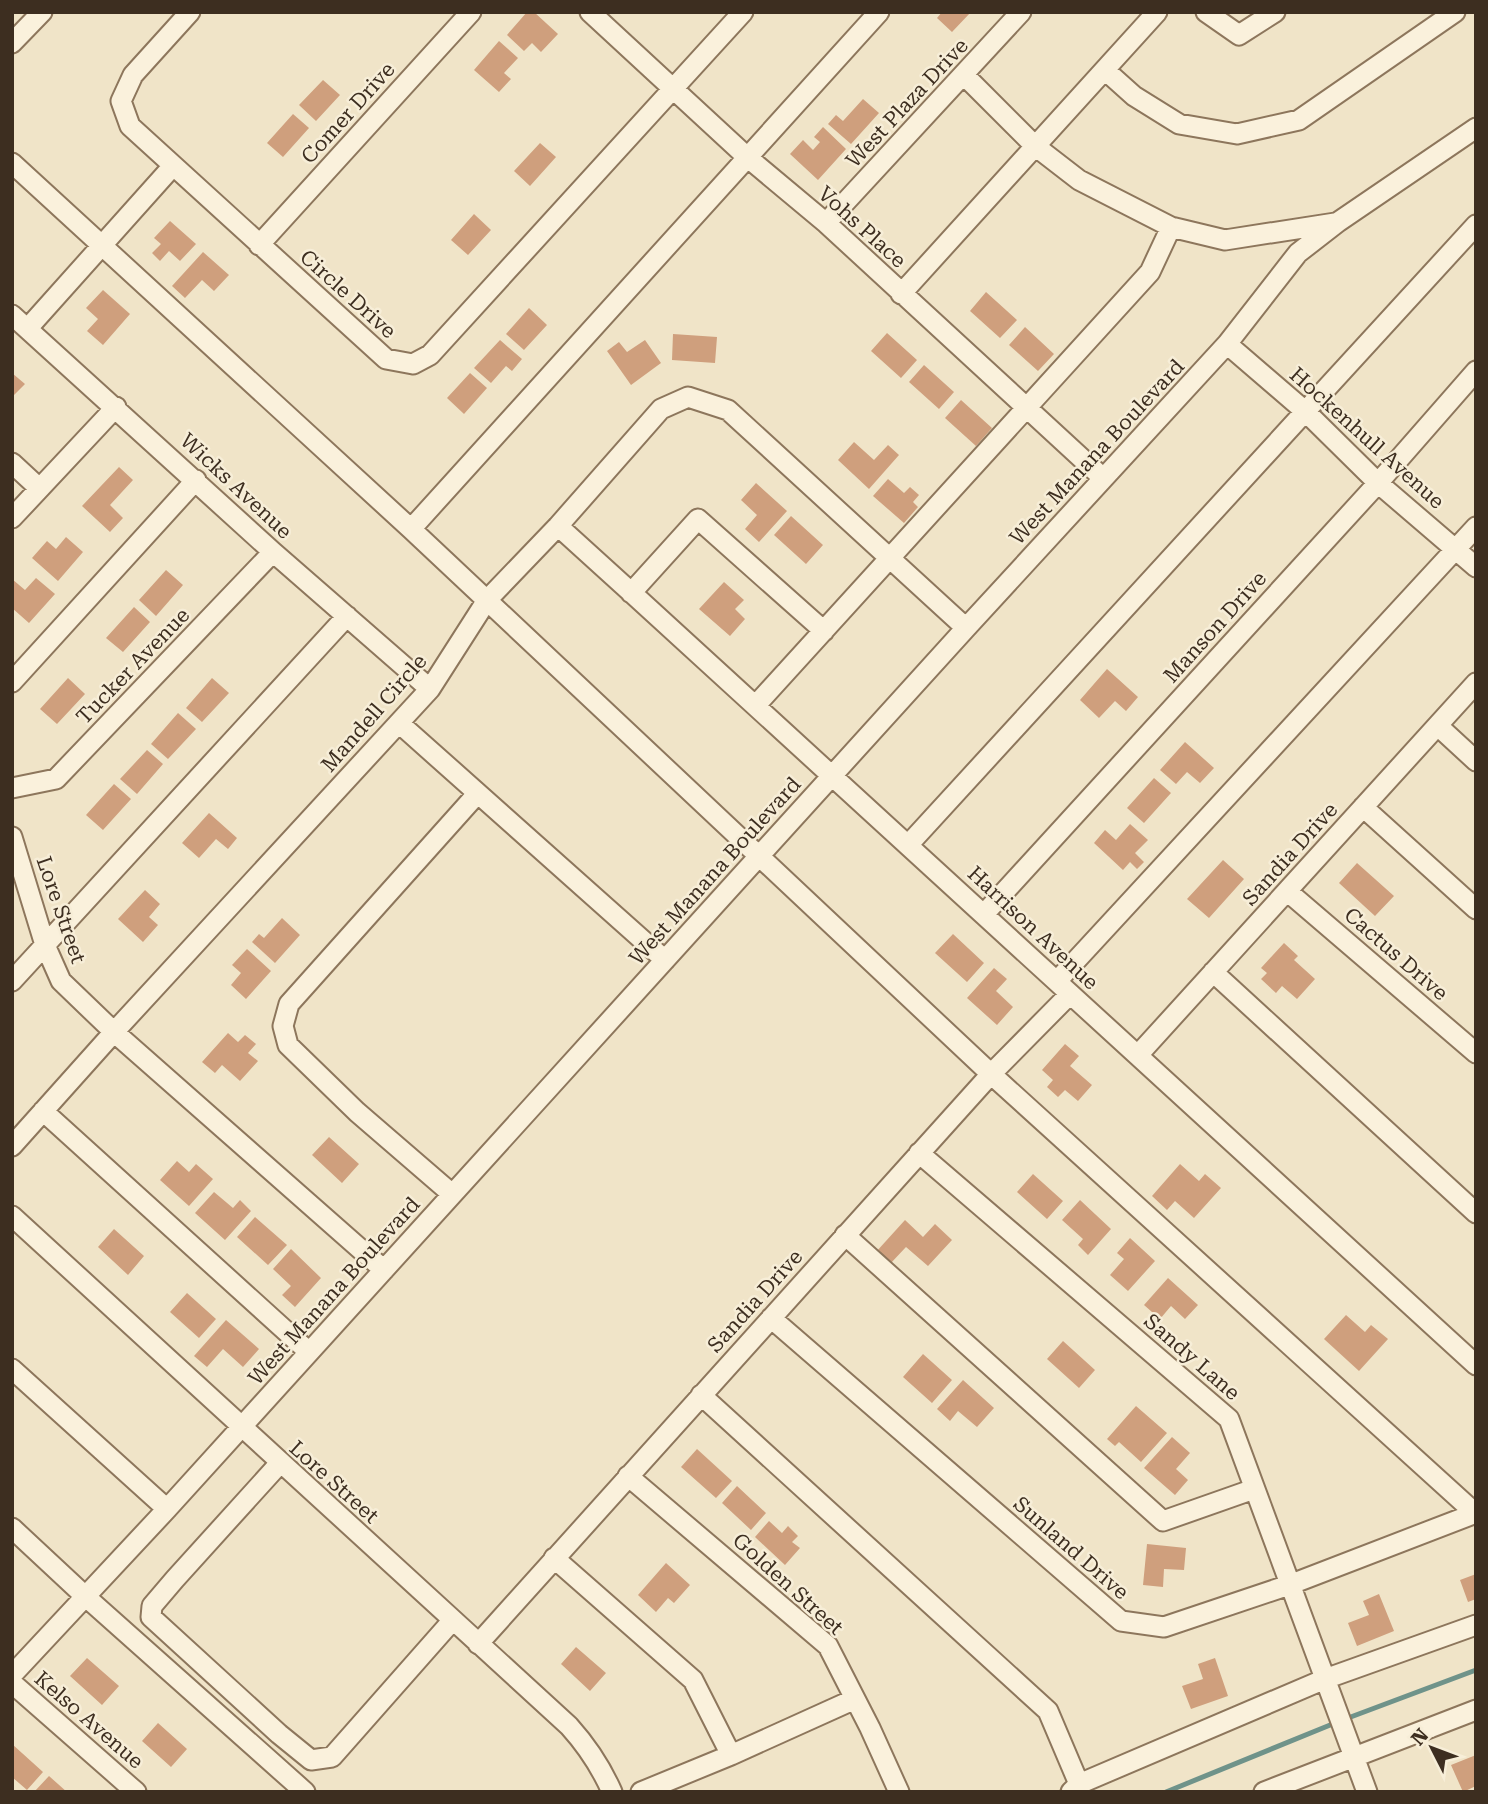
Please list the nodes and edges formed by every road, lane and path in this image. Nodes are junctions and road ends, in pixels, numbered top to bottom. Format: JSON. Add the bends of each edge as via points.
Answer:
{"nodes":[{"id":1,"x":42,"y":12,"type":"edge"},
{"id":2,"x":190,"y":12,"type":"edge"},
{"id":3,"x":471,"y":12,"type":"edge"},
{"id":4,"x":590,"y":12,"type":"edge"},
{"id":5,"x":743,"y":12,"type":"edge"},
{"id":6,"x":878,"y":12,"type":"edge"},
{"id":7,"x":1021,"y":12,"type":"edge"},
{"id":8,"x":1157,"y":12,"type":"edge"},
{"id":9,"x":1206,"y":12,"type":"edge"},
{"id":10,"x":1275,"y":12,"type":"edge"},
{"id":11,"x":1455,"y":12,"type":"edge"},
{"id":12,"x":12,"y":43,"type":"edge"},
{"id":13,"x":1105,"y":71,"type":"junction"},
{"id":14,"x":964,"y":75,"type":"junction"},
{"id":15,"x":674,"y":89,"type":"junction"},
{"id":16,"x":1476,"y":128,"type":"edge"},
{"id":17,"x":1035,"y":146,"type":"junction"},
{"id":18,"x":747,"y":157,"type":"junction"},
{"id":19,"x":12,"y":163,"type":"edge"},
{"id":20,"x":172,"y":167,"type":"junction"},
{"id":21,"x":1338,"y":222,"type":"junction"},
{"id":22,"x":826,"y":223,"type":"junction"},
{"id":23,"x":1476,"y":226,"type":"edge"},
{"id":24,"x":1171,"y":227,"type":"junction"},
{"id":25,"x":101,"y":245,"type":"junction"},
{"id":26,"x":259,"y":245,"type":"junction"},
{"id":27,"x":901,"y":294,"type":"junction"},
{"id":28,"x":12,"y":315,"type":"edge"},
{"id":29,"x":28,"y":328,"type":"junction"},
{"id":30,"x":1227,"y":344,"type":"junction"},
{"id":31,"x":1476,"y":371,"type":"edge"},
{"id":32,"x":1027,"y":406,"type":"junction"},
{"id":33,"x":116,"y":407,"type":"junction"},
{"id":34,"x":1306,"y":412,"type":"junction"},
{"id":35,"x":12,"y":463,"type":"edge"},
{"id":36,"x":1103,"y":478,"type":"junction"},
{"id":37,"x":196,"y":480,"type":"junction"},
{"id":38,"x":1378,"y":482,"type":"junction"},
{"id":39,"x":40,"y":488,"type":"junction"},
{"id":40,"x":12,"y":518,"type":"edge"},
{"id":41,"x":558,"y":526,"type":"junction"},
{"id":42,"x":1476,"y":527,"type":"edge"},
{"id":43,"x":411,"y":529,"type":"junction"},
{"id":44,"x":1456,"y":548,"type":"junction"},
{"id":45,"x":273,"y":552,"type":"junction"},
{"id":46,"x":888,"y":558,"type":"junction"},
{"id":47,"x":1476,"y":567,"type":"edge"},
{"id":48,"x":631,"y":593,"type":"junction"},
{"id":49,"x":487,"y":600,"type":"junction"},
{"id":50,"x":347,"y":616,"type":"junction"},
{"id":51,"x":966,"y":628,"type":"junction"},
{"id":52,"x":824,"y":631,"type":"junction"},
{"id":53,"x":12,"y":682,"type":"edge"},
{"id":54,"x":1476,"y":683,"type":"edge"},
{"id":55,"x":430,"y":689,"type":"junction"},
{"id":56,"x":756,"y":705,"type":"junction"},
{"id":57,"x":399,"y":723,"type":"junction"},
{"id":58,"x":1438,"y":726,"type":"junction"},
{"id":59,"x":1476,"y":761,"type":"edge"},
{"id":60,"x":832,"y":775,"type":"junction"},
{"id":61,"x":12,"y":788,"type":"edge"},
{"id":62,"x":478,"y":794,"type":"junction"},
{"id":63,"x":1363,"y":807,"type":"junction"},
{"id":64,"x":12,"y":837,"type":"edge"},
{"id":65,"x":909,"y":844,"type":"junction"},
{"id":66,"x":759,"y":856,"type":"junction"},
{"id":67,"x":18,"y":877,"type":"edge"},
{"id":68,"x":1287,"y":891,"type":"junction"},
{"id":69,"x":1476,"y":909,"type":"edge"},
{"id":70,"x":985,"y":913,"type":"junction"},
{"id":71,"x":45,"y":944,"type":"junction"},
{"id":72,"x":665,"y":960,"type":"junction"},
{"id":73,"x":1213,"y":972,"type":"junction"},
{"id":74,"x":12,"y":981,"type":"edge"},
{"id":75,"x":1063,"y":988,"type":"junction"},
{"id":76,"x":114,"y":1032,"type":"junction"},
{"id":77,"x":1476,"y":1053,"type":"edge"},
{"id":78,"x":1138,"y":1055,"type":"junction"},
{"id":79,"x":991,"y":1073,"type":"junction"},
{"id":80,"x":43,"y":1111,"type":"junction"},
{"id":81,"x":12,"y":1146,"type":"edge"},
{"id":82,"x":919,"y":1153,"type":"junction"},
{"id":83,"x":452,"y":1194,"type":"junction"},
{"id":84,"x":1476,"y":1213,"type":"edge"},
{"id":85,"x":12,"y":1216,"type":"edge"},
{"id":86,"x":845,"y":1235,"type":"junction"},
{"id":87,"x":384,"y":1270,"type":"junction"},
{"id":88,"x":771,"y":1318,"type":"junction"},
{"id":89,"x":309,"y":1352,"type":"junction"},
{"id":90,"x":1476,"y":1364,"type":"edge"},
{"id":91,"x":12,"y":1369,"type":"edge"},
{"id":92,"x":701,"y":1395,"type":"junction"},
{"id":93,"x":241,"y":1427,"type":"junction"},
{"id":94,"x":280,"y":1463,"type":"junction"},
{"id":95,"x":628,"y":1476,"type":"junction"},
{"id":96,"x":1254,"y":1489,"type":"junction"},
{"id":97,"x":167,"y":1509,"type":"junction"},
{"id":98,"x":1475,"y":1513,"type":"edge"},
{"id":99,"x":12,"y":1528,"type":"edge"},
{"id":100,"x":554,"y":1558,"type":"junction"},
{"id":101,"x":1289,"y":1585,"type":"junction"},
{"id":102,"x":86,"y":1597,"type":"junction"},
{"id":103,"x":453,"y":1621,"type":"junction"},
{"id":104,"x":1476,"y":1625,"type":"edge"},
{"id":105,"x":478,"y":1644,"type":"junction"},
{"id":106,"x":14,"y":1671,"type":"edge"},
{"id":107,"x":1325,"y":1679,"type":"junction"},
{"id":108,"x":855,"y":1699,"type":"junction"},
{"id":109,"x":1476,"y":1710,"type":"edge"},
{"id":110,"x":731,"y":1755,"type":"junction"},
{"id":111,"x":1354,"y":1757,"type":"junction"},
{"id":112,"x":1075,"y":1788,"type":"edge"},
{"id":113,"x":136,"y":1792,"type":"edge"},
{"id":114,"x":305,"y":1792,"type":"edge"},
{"id":115,"x":612,"y":1792,"type":"edge"},
{"id":116,"x":641,"y":1792,"type":"edge"},
{"id":117,"x":899,"y":1792,"type":"edge"},
{"id":118,"x":1264,"y":1792,"type":"edge"},
{"id":119,"x":1367,"y":1792,"type":"edge"}],
"edges":[{"from":1,"to":12,"type":"street"},
{"from":2,"to":20,"type":"street","name":"Circle Drive","via":[[134,75],[121,101],[130,126]]},
{"from":3,"to":26,"type":"street","name":"Comer Drive"},
{"from":4,"to":15,"type":"street","name":"Vohs Place"},
{"from":5,"to":15,"type":"street","name":"Circle Drive"},
{"from":6,"to":18,"type":"street"},
{"from":7,"to":14,"type":"street","name":"West Plaza Drive"},
{"from":8,"to":13,"type":"street"},
{"from":9,"to":10,"type":"street","via":[[1239,35]]},
{"from":11,"to":13,"type":"street","via":[[1299,120],[1237,134],[1179,124]]},
{"from":13,"to":17,"type":"street"},
{"from":14,"to":17,"type":"street"},
{"from":14,"to":22,"type":"street","name":"West Plaza Drive"},
{"from":15,"to":18,"type":"street","name":"Vohs Place"},
{"from":15,"to":26,"type":"street","name":"Circle Drive","via":[[430,355],[413,364],[386,359]]},
{"from":16,"to":21,"type":"street","name":"West Manana Boulevard"},
{"from":17,"to":24,"type":"street","via":[[1079,180]]},
{"from":17,"to":27,"type":"street"},
{"from":18,"to":22,"type":"street","name":"Vohs Place"},
{"from":18,"to":43,"type":"street"},
{"from":19,"to":25,"type":"street"},
{"from":20,"to":25,"type":"street"},
{"from":20,"to":26,"type":"street","name":"Circle Drive"},
{"from":21,"to":24,"type":"street","via":[[1224,240]]},
{"from":21,"to":30,"type":"street","name":"West Manana Boulevard","via":[[1298,253]]},
{"from":22,"to":27,"type":"street","name":"Vohs Place"},
{"from":23,"to":34,"type":"street"},
{"from":24,"to":32,"type":"street","via":[[1150,272]]},
{"from":25,"to":29,"type":"street"},
{"from":25,"to":43,"type":"street"},
{"from":27,"to":32,"type":"street","name":"Vohs Place"},
{"from":28,"to":29,"type":"street","name":"Wicks Avenue"},
{"from":29,"to":33,"type":"street","name":"Wicks Avenue"},
{"from":30,"to":34,"type":"street","name":"Hockenhull Avenue"},
{"from":30,"to":36,"type":"street","name":"West Manana Boulevard"},
{"from":31,"to":38,"type":"street","name":"Manson Drive"},
{"from":32,"to":36,"type":"street","name":"Vohs Place"},
{"from":32,"to":46,"type":"street"},
{"from":33,"to":37,"type":"street","name":"Wicks Avenue"},
{"from":33,"to":39,"type":"street"},
{"from":34,"to":38,"type":"street","name":"Hockenhull Avenue"},
{"from":34,"to":65,"type":"street"},
{"from":35,"to":39,"type":"street"},
{"from":36,"to":51,"type":"street","name":"West Manana Boulevard"},
{"from":37,"to":45,"type":"street","name":"Wicks Avenue"},
{"from":37,"to":53,"type":"street"},
{"from":38,"to":44,"type":"street","name":"Hockenhull Avenue"},
{"from":38,"to":70,"type":"street","name":"Manson Drive"},
{"from":39,"to":40,"type":"street"},
{"from":41,"to":46,"type":"street","name":"Mandell Circle","via":[[661,409],[688,397],[728,410]]},
{"from":41,"to":48,"type":"street","name":"Harrison Avenue"},
{"from":41,"to":49,"type":"street","name":"Mandell Circle"},
{"from":42,"to":44,"type":"street","name":"Sandia Drive"},
{"from":43,"to":49,"type":"street"},
{"from":44,"to":47,"type":"street","name":"Hockenhull Avenue"},
{"from":44,"to":75,"type":"street","name":"Sandia Drive"},
{"from":45,"to":50,"type":"street","name":"Wicks Avenue"},
{"from":45,"to":61,"type":"street","name":"Tucker Avenue","via":[[56,779]]},
{"from":46,"to":51,"type":"street","name":"Mandell Circle"},
{"from":46,"to":52,"type":"street"},
{"from":48,"to":52,"type":"street","via":[[698,519]]},
{"from":48,"to":56,"type":"street","name":"Harrison Avenue"},
{"from":49,"to":55,"type":"street","name":"Mandell Circle"},
{"from":49,"to":66,"type":"street"},
{"from":50,"to":55,"type":"street","name":"Wicks Avenue"},
{"from":50,"to":71,"type":"street"},
{"from":51,"to":60,"type":"street","name":"West Manana Boulevard"},
{"from":52,"to":56,"type":"street"},
{"from":54,"to":58,"type":"street","name":"Sandia Drive"},
{"from":55,"to":57,"type":"street","name":"Mandell Circle"},
{"from":56,"to":60,"type":"street","name":"Harrison Avenue"},
{"from":57,"to":62,"type":"street"},
{"from":57,"to":76,"type":"street","name":"Mandell Circle"},
{"from":58,"to":59,"type":"street"},
{"from":58,"to":63,"type":"street","name":"Sandia Drive"},
{"from":60,"to":65,"type":"street","name":"Harrison Avenue"},
{"from":60,"to":66,"type":"street","name":"West Manana Boulevard"},
{"from":62,"to":72,"type":"street"},
{"from":62,"to":83,"type":"street","via":[[289,1004],[283,1026],[288,1045]]},
{"from":63,"to":68,"type":"street","name":"Sandia Drive"},
{"from":63,"to":69,"type":"street"},
{"from":64,"to":67,"type":"street","name":"Lore Street"},
{"from":65,"to":70,"type":"street","name":"Harrison Avenue"},
{"from":66,"to":72,"type":"street","name":"West Manana Boulevard"},
{"from":66,"to":79,"type":"street"},
{"from":67,"to":71,"type":"street","name":"Lore Street"},
{"from":68,"to":73,"type":"street","name":"Sandia Drive"},
{"from":68,"to":77,"type":"street","name":"Cactus Drive"},
{"from":70,"to":75,"type":"street","name":"Harrison Avenue"},
{"from":71,"to":74,"type":"street"},
{"from":71,"to":76,"type":"street","name":"Lore Street","via":[[61,981]]},
{"from":72,"to":83,"type":"street","name":"West Manana Boulevard"},
{"from":73,"to":78,"type":"street","name":"Sandia Drive"},
{"from":73,"to":84,"type":"street"},
{"from":75,"to":78,"type":"street","name":"Harrison Avenue"},
{"from":75,"to":79,"type":"street","name":"Sandia Drive"},
{"from":76,"to":80,"type":"street"},
{"from":76,"to":87,"type":"street"},
{"from":78,"to":90,"type":"street","name":"Harrison Avenue"},
{"from":79,"to":82,"type":"street","name":"Sandia Drive"},
{"from":79,"to":98,"type":"street"},
{"from":80,"to":81,"type":"street"},
{"from":80,"to":89,"type":"street"},
{"from":82,"to":86,"type":"street","name":"Sandia Drive"},
{"from":82,"to":96,"type":"street","name":"Sandy Lane","via":[[1229,1419]]},
{"from":83,"to":87,"type":"street","name":"West Manana Boulevard"},
{"from":85,"to":93,"type":"street","name":"Lore Street"},
{"from":86,"to":88,"type":"street","name":"Sandia Drive"},
{"from":86,"to":96,"type":"street","via":[[1163,1521]]},
{"from":87,"to":89,"type":"street","name":"West Manana Boulevard"},
{"from":88,"to":92,"type":"street","name":"Sandia Drive"},
{"from":88,"to":101,"type":"street","name":"Sunland Drive","via":[[1121,1621],[1164,1627]]},
{"from":89,"to":93,"type":"street","name":"West Manana Boulevard"},
{"from":91,"to":97,"type":"street"},
{"from":92,"to":95,"type":"street","name":"Sandia Drive"},
{"from":92,"to":112,"type":"street","via":[[1048,1711]]},
{"from":93,"to":94,"type":"street","name":"Lore Street"},
{"from":93,"to":97,"type":"street","name":"West Manana Boulevard"},
{"from":94,"to":103,"type":"street","name":"Lore Street"},
{"from":94,"to":103,"type":"street","via":[[152,1605],[151,1617],[269,1725],[311,1760],[332,1756]]},
{"from":95,"to":100,"type":"street","name":"Sandia Drive"},
{"from":95,"to":108,"type":"street","name":"Golden Street","via":[[828,1646]]},
{"from":96,"to":101,"type":"street","name":"Sandy Lane"},
{"from":97,"to":102,"type":"street","name":"West Manana Boulevard"},
{"from":98,"to":101,"type":"street","name":"Sunland Drive"},
{"from":99,"to":102,"type":"street"},
{"from":100,"to":105,"type":"street","name":"Sandia Drive"},
{"from":100,"to":110,"type":"street","via":[[693,1680]]},
{"from":101,"to":107,"type":"street","name":"Sandy Lane"},
{"from":102,"to":106,"type":"street","name":"West Manana Boulevard"},
{"from":102,"to":114,"type":"street"},
{"from":103,"to":105,"type":"street","name":"Lore Street"},
{"from":104,"to":107,"type":"street"},
{"from":105,"to":115,"type":"street","name":"Lore Street","via":[[569,1726],[601,1767]]},
{"from":106,"to":113,"type":"street","name":"Kelso Avenue"},
{"from":107,"to":111,"type":"street","name":"Sandy Lane"},
{"from":107,"to":112,"type":"street"},
{"from":108,"to":110,"type":"street"},
{"from":108,"to":117,"type":"street","name":"Golden Street"},
{"from":109,"to":111,"type":"street"},
{"from":110,"to":116,"type":"street"},
{"from":111,"to":118,"type":"street"},
{"from":111,"to":119,"type":"street","name":"Sandy Lane"}]}
